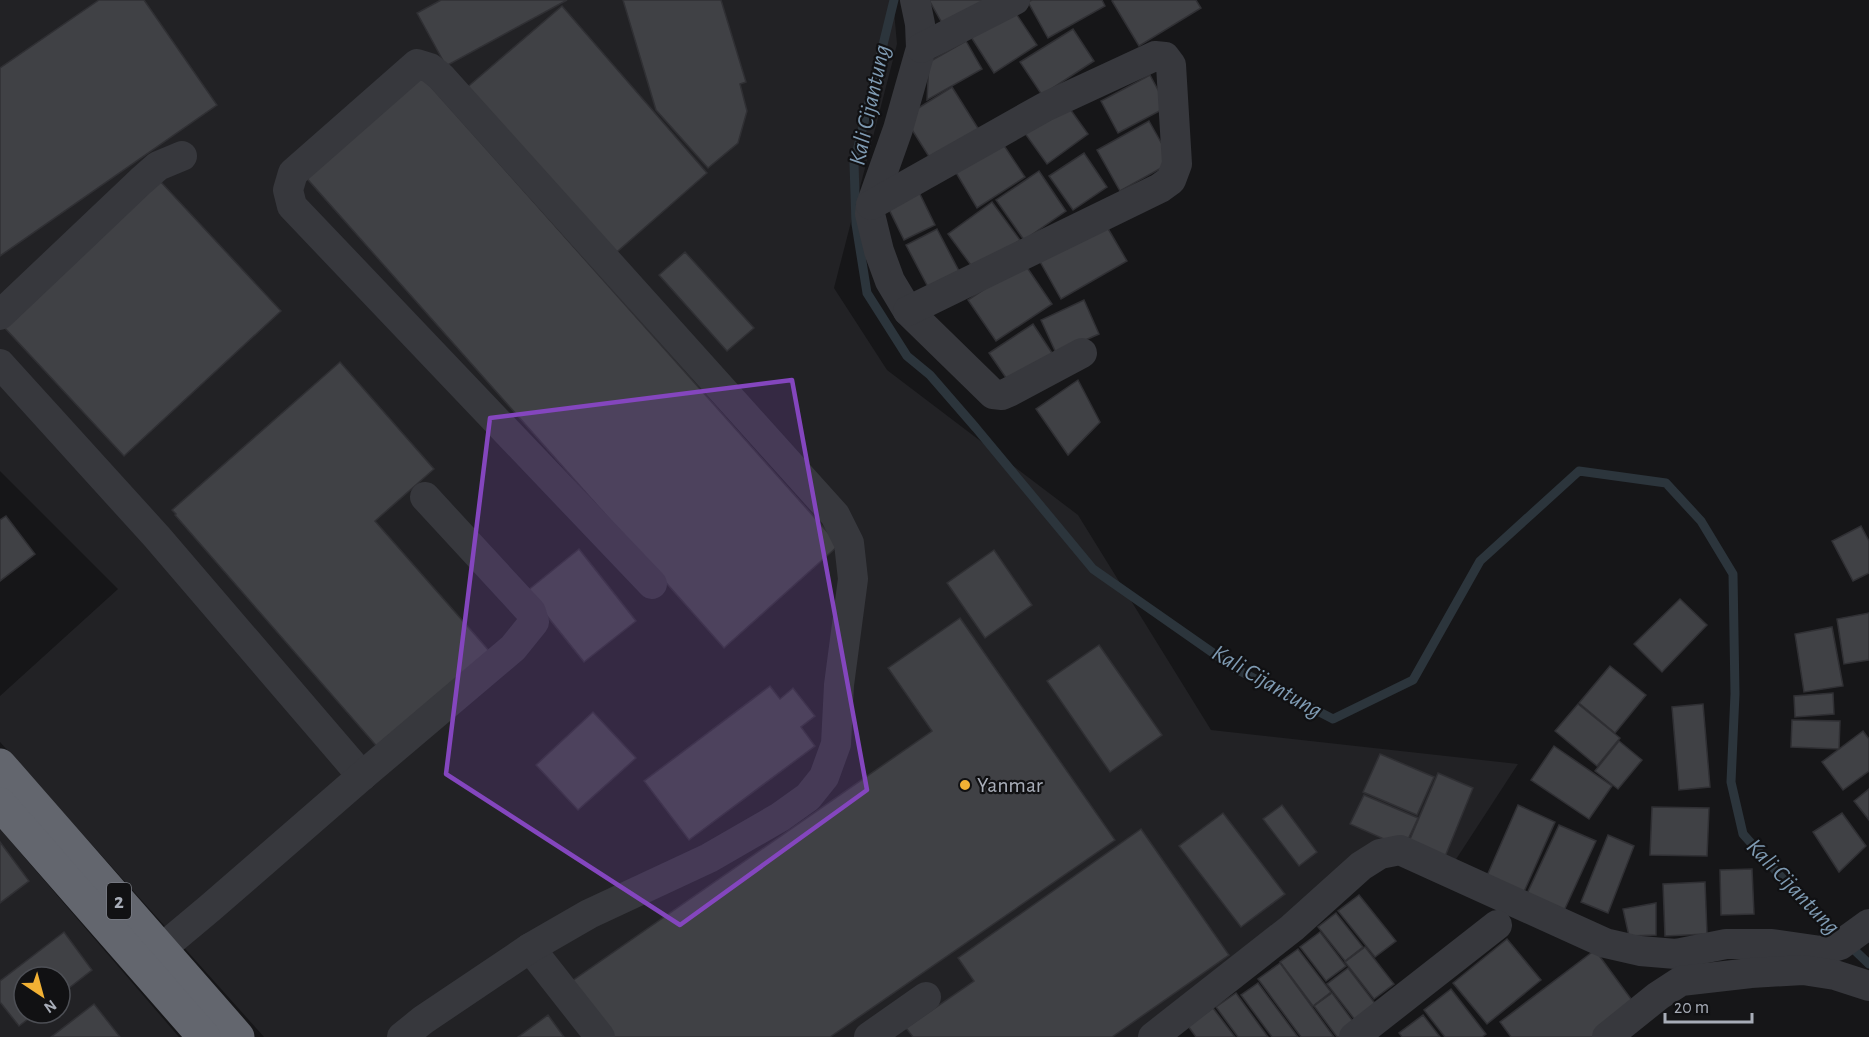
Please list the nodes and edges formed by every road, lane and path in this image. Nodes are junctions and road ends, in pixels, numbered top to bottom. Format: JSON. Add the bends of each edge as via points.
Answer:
{"nodes":[{"id":1,"x":915,"y":0,"type":"edge"},
{"id":2,"x":1015,"y":0,"type":"edge"},
{"id":3,"x":921,"y":48,"type":"junction"},
{"id":4,"x":182,"y":156,"type":"dead end"},
{"id":5,"x":871,"y":205,"type":"junction"},
{"id":6,"x":908,"y":311,"type":"junction"},
{"id":7,"x":0,"y":315,"type":"edge"},
{"id":8,"x":1082,"y":353,"type":"dead end"},
{"id":9,"x":0,"y":364,"type":"edge"},
{"id":10,"x":424,"y":497,"type":"dead end"},
{"id":11,"x":652,"y":584,"type":"dead end"},
{"id":12,"x":0,"y":765,"type":"edge"},
{"id":13,"x":362,"y":776,"type":"junction"},
{"id":14,"x":0,"y":804,"type":"edge"},
{"id":15,"x":1497,"y":925,"type":"dead end"},
{"id":16,"x":1856,"y":934,"type":"edge"},
{"id":17,"x":530,"y":948,"type":"junction"},
{"id":18,"x":150,"y":956,"type":"junction"},
{"id":19,"x":1679,"y":967,"type":"junction"},
{"id":20,"x":1869,"y":986,"type":"edge"},
{"id":21,"x":926,"y":997,"type":"dead end"},
{"id":22,"x":206,"y":1026,"type":"edge"},
{"id":23,"x":238,"y":1037,"type":"edge"},
{"id":24,"x":402,"y":1037,"type":"edge"},
{"id":25,"x":600,"y":1037,"type":"edge"},
{"id":26,"x":869,"y":1037,"type":"edge"},
{"id":27,"x":1154,"y":1037,"type":"edge"},
{"id":28,"x":1354,"y":1037,"type":"edge"},
{"id":29,"x":1607,"y":1037,"type":"edge"}],
"edges":[{"from":1,"to":3,"type":"street"},
{"from":2,"to":3,"type":"street"},
{"from":3,"to":5,"type":"street"},
{"from":4,"to":7,"type":"street","via":[[158,166]]},
{"from":5,"to":6,"type":"street","via":[[879,251],[890,281]]},
{"from":5,"to":6,"type":"street","via":[[1045,107],[1155,56],[1165,57],[1171,65],[1177,164],[1171,180]]},
{"from":6,"to":8,"type":"street","via":[[993,394],[1009,392]]},
{"from":9,"to":13,"type":"street","via":[[157,537]]},
{"from":10,"to":13,"type":"street","via":[[531,612],[534,622],[513,648]]},
{"from":11,"to":17,"type":"street","via":[[292,206],[288,190],[293,173],[417,64],[430,68],[449,86],[836,515],[849,543],[853,579],[839,685],[836,744],[824,777],[808,797],[780,817]]},
{"from":12,"to":18,"type":"highway","number":"2"},
{"from":13,"to":18,"type":"street"},
{"from":14,"to":18,"type":"highway","number":"2"},
{"from":15,"to":28,"type":"street"},
{"from":16,"to":19,"type":"street","via":[[1821,951],[1772,944],[1726,944]]},
{"from":17,"to":24,"type":"street"},
{"from":17,"to":25,"type":"street"},
{"from":18,"to":22,"type":"highway","number":"2"},
{"from":19,"to":20,"type":"street","via":[[1751,973],[1803,970]]},
{"from":19,"to":27,"type":"street","via":[[1640,951],[1605,943],[1400,850],[1380,854],[1361,866],[1292,928]]},
{"from":19,"to":29,"type":"street","via":[[1658,996]]},
{"from":21,"to":26,"type":"street"},
{"from":22,"to":23,"type":"highway","number":"2"}]}
